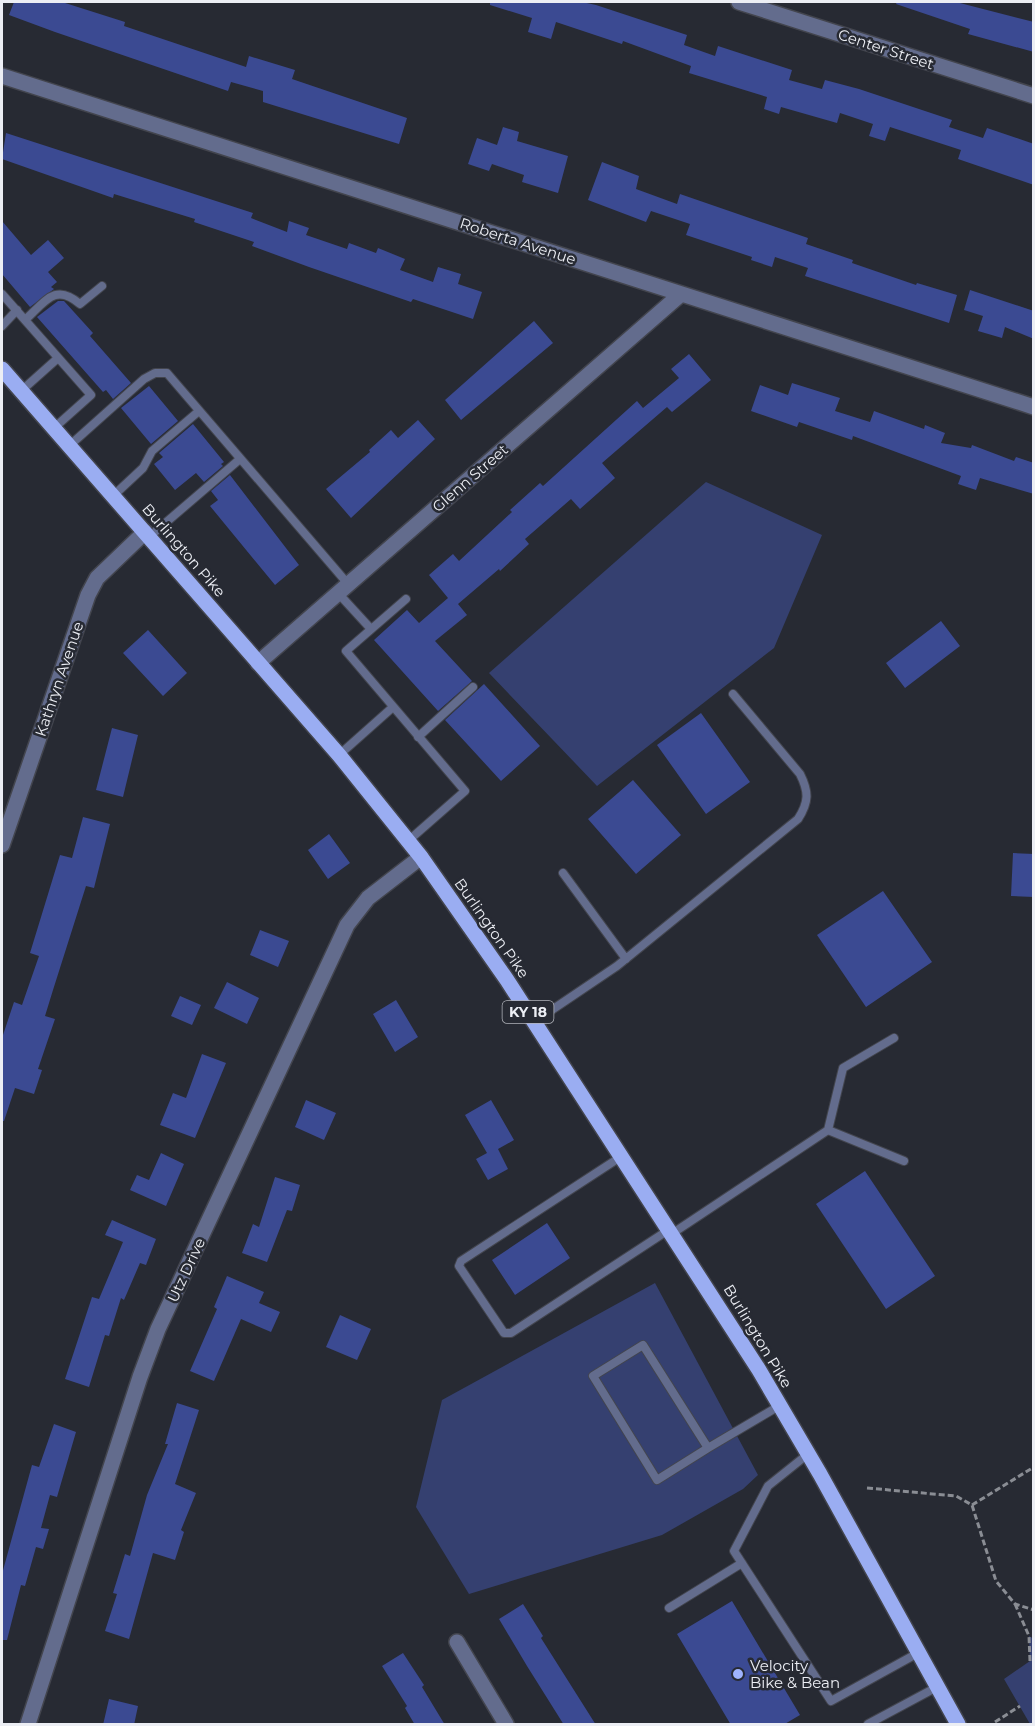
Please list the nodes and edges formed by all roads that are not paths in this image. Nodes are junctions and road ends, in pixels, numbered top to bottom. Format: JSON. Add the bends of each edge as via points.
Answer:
{"nodes":[{"id":1,"x":739,"y":2,"type":"edge"},
{"id":2,"x":2,"y":76,"type":"edge"},
{"id":3,"x":1034,"y":96,"type":"edge"},
{"id":4,"x":102,"y":286,"type":"dead end"},
{"id":5,"x":2,"y":294,"type":"edge"},
{"id":6,"x":681,"y":294,"type":"junction"},
{"id":7,"x":17,"y":310,"type":"junction"},
{"id":8,"x":25,"y":320,"type":"junction"},
{"id":9,"x":2,"y":326,"type":"edge"},
{"id":10,"x":58,"y":357,"type":"junction"},
{"id":11,"x":2,"y":369,"type":"edge"},
{"id":12,"x":21,"y":391,"type":"junction"},
{"id":13,"x":1034,"y":407,"type":"edge"},
{"id":14,"x":199,"y":411,"type":"junction"},
{"id":15,"x":54,"y":428,"type":"junction"},
{"id":16,"x":69,"y":446,"type":"junction"},
{"id":17,"x":240,"y":459,"type":"junction"},
{"id":18,"x":113,"y":496,"type":"junction"},
{"id":19,"x":147,"y":534,"type":"junction"},
{"id":20,"x":343,"y":589,"type":"junction"},
{"id":21,"x":406,"y":599,"type":"dead end"},
{"id":22,"x":371,"y":629,"type":"junction"},
{"id":23,"x":258,"y":663,"type":"junction"},
{"id":24,"x":472,"y":687,"type":"dead end"},
{"id":25,"x":733,"y":694,"type":"dead end"},
{"id":26,"x":393,"y":707,"type":"junction"},
{"id":27,"x":418,"y":737,"type":"junction"},
{"id":28,"x":339,"y":755,"type":"junction"},
{"id":29,"x":408,"y":841,"type":"junction"},
{"id":30,"x":2,"y":845,"type":"edge"},
{"id":31,"x":421,"y":857,"type":"junction"},
{"id":32,"x":563,"y":873,"type":"dead end"},
{"id":33,"x":626,"y":959,"type":"junction"},
{"id":34,"x":534,"y":1022,"type":"junction"},
{"id":35,"x":894,"y":1038,"type":"dead end"},
{"id":36,"x":828,"y":1130,"type":"junction"},
{"id":37,"x":622,"y":1156,"type":"junction"},
{"id":38,"x":904,"y":1161,"type":"dead end"},
{"id":39,"x":671,"y":1231,"type":"junction"},
{"id":40,"x":779,"y":1406,"type":"junction"},
{"id":41,"x":708,"y":1448,"type":"junction"},
{"id":42,"x":808,"y":1454,"type":"junction"},
{"id":43,"x":742,"y":1563,"type":"junction"},
{"id":44,"x":669,"y":1608,"type":"dead end"},
{"id":45,"x":457,"y":1642,"type":"dead end"},
{"id":46,"x":918,"y":1653,"type":"junction"},
{"id":47,"x":937,"y":1687,"type":"junction"},
{"id":48,"x":880,"y":1721,"type":"edge"},
{"id":49,"x":28,"y":1725,"type":"edge"},
{"id":50,"x":506,"y":1725,"type":"edge"},
{"id":51,"x":868,"y":1725,"type":"edge"},
{"id":52,"x":958,"y":1725,"type":"edge"}],
"edges":[{"from":1,"to":3,"type":"street","name":"Center Street"},
{"from":2,"to":6,"type":"street","name":"Roberta Avenue"},
{"from":4,"to":8,"type":"lane","via":[[80,304],[68,294],[59,293]]},
{"from":5,"to":7,"type":"lane"},
{"from":6,"to":13,"type":"street","name":"Roberta Avenue"},
{"from":6,"to":20,"type":"street","name":"Glenn Street"},
{"from":7,"to":8,"type":"lane"},
{"from":7,"to":9,"type":"lane"},
{"from":8,"to":10,"type":"lane"},
{"from":10,"to":12,"type":"lane"},
{"from":10,"to":15,"type":"lane","via":[[91,395]]},
{"from":11,"to":12,"type":"main road","name":"Burlington Pike","number":"KY 18"},
{"from":12,"to":15,"type":"main road","name":"Burlington Pike","number":"KY 18"},
{"from":14,"to":16,"type":"lane","via":[[166,373],[155,374],[144,379]]},
{"from":14,"to":17,"type":"lane"},
{"from":14,"to":18,"type":"lane","via":[[152,451],[143,468]]},
{"from":15,"to":16,"type":"main road","name":"Burlington Pike","number":"KY 18"},
{"from":16,"to":18,"type":"main road","name":"Burlington Pike","number":"KY 18"},
{"from":17,"to":19,"type":"lane"},
{"from":17,"to":20,"type":"lane"},
{"from":18,"to":19,"type":"main road","name":"Burlington Pike","number":"KY 18"},
{"from":19,"to":23,"type":"main road","name":"Burlington Pike","number":"KY 18"},
{"from":19,"to":30,"type":"street","name":"Kathryn Avenue","via":[[97,578],[88,595]]},
{"from":20,"to":22,"type":"lane"},
{"from":20,"to":23,"type":"street","name":"Glenn Street"},
{"from":21,"to":22,"type":"lane"},
{"from":22,"to":26,"type":"lane","via":[[346,651]]},
{"from":23,"to":28,"type":"main road","name":"Burlington Pike","number":"KY 18"},
{"from":24,"to":27,"type":"lane"},
{"from":25,"to":33,"type":"lane","via":[[800,774],[808,803],[798,819]]},
{"from":26,"to":27,"type":"lane"},
{"from":26,"to":28,"type":"lane"},
{"from":27,"to":29,"type":"lane","via":[[465,792]]},
{"from":28,"to":29,"type":"main road","name":"Burlington Pike","number":"KY 18"},
{"from":29,"to":31,"type":"main road","name":"Burlington Pike","number":"KY 18"},
{"from":31,"to":34,"type":"main road","name":"Burlington Pike","number":"KY 18"},
{"from":31,"to":49,"type":"street","name":"Utz Drive","via":[[368,898],[347,925],[158,1329]]},
{"from":32,"to":33,"type":"lane"},
{"from":33,"to":34,"type":"lane"},
{"from":34,"to":37,"type":"main road","name":"Burlington Pike","number":"KY 18"},
{"from":35,"to":36,"type":"lane","via":[[843,1068]]},
{"from":36,"to":38,"type":"lane"},
{"from":36,"to":39,"type":"lane"},
{"from":37,"to":39,"type":"main road","name":"Burlington Pike","number":"KY 18"},
{"from":37,"to":39,"type":"lane","via":[[461,1261],[459,1266],[504,1333],[511,1333]]},
{"from":39,"to":40,"type":"main road","name":"Burlington Pike","number":"KY 18"},
{"from":40,"to":41,"type":"lane"},
{"from":40,"to":42,"type":"main road","name":"Burlington Pike","number":"KY 18"},
{"from":41,"to":41,"type":"lane","via":[[643,1345],[593,1376],[657,1480]]},
{"from":42,"to":43,"type":"lane","via":[[768,1486],[734,1551]]},
{"from":42,"to":46,"type":"main road","name":"Burlington Pike","number":"KY 18"},
{"from":43,"to":44,"type":"lane"},
{"from":43,"to":46,"type":"lane","via":[[831,1701]]},
{"from":45,"to":50,"type":"street"},
{"from":46,"to":47,"type":"main road","name":"Burlington Pike","number":"KY 18"},
{"from":47,"to":48,"type":"lane"},
{"from":47,"to":52,"type":"main road","name":"Burlington Pike","number":"KY 18"},
{"from":48,"to":51,"type":"lane"}]}
